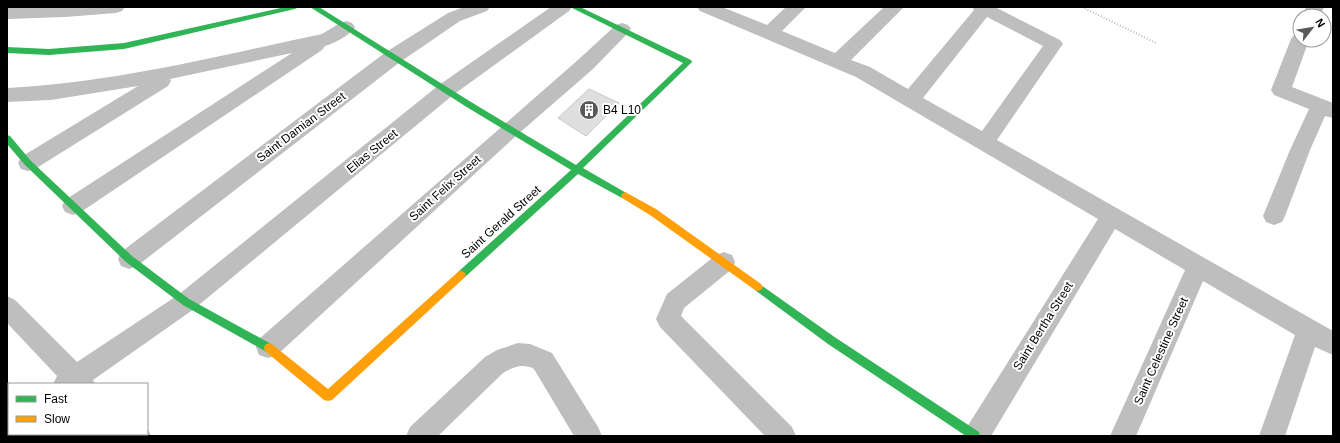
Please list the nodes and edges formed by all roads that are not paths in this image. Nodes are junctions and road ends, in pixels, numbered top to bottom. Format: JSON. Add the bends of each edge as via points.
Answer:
{"nodes":[{"id":1,"x":116,"y":7,"type":"edge"},
{"id":2,"x":295,"y":7,"type":"edge"},
{"id":3,"x":314,"y":7,"type":"edge"},
{"id":4,"x":481,"y":7,"type":"edge"},
{"id":5,"x":563,"y":7,"type":"edge"},
{"id":6,"x":574,"y":7,"type":"edge"},
{"id":7,"x":706,"y":7,"type":"edge"},
{"id":8,"x":797,"y":7,"type":"edge"},
{"id":9,"x":895,"y":7,"type":"edge"},
{"id":10,"x":983,"y":8,"type":"edge"},
{"id":11,"x":63,"y":9,"type":"edge"},
{"id":12,"x":7,"y":13,"type":"edge"},
{"id":13,"x":346,"y":27,"type":"junction"},
{"id":14,"x":622,"y":29,"type":"junction"},
{"id":15,"x":769,"y":33,"type":"junction"},
{"id":16,"x":327,"y":39,"type":"junction"},
{"id":17,"x":1297,"y":48,"type":"edge"},
{"id":18,"x":7,"y":50,"type":"edge"},
{"id":19,"x":393,"y":57,"type":"junction"},
{"id":20,"x":837,"y":62,"type":"junction"},
{"id":21,"x":176,"y":72,"type":"junction"},
{"id":22,"x":446,"y":90,"type":"junction"},
{"id":23,"x":7,"y":95,"type":"edge"},
{"id":24,"x":910,"y":100,"type":"junction"},
{"id":25,"x":1326,"y":109,"type":"edge"},
{"id":26,"x":510,"y":130,"type":"junction"},
{"id":27,"x":7,"y":138,"type":"edge"},
{"id":28,"x":984,"y":143,"type":"junction"},
{"id":29,"x":28,"y":163,"type":"junction"},
{"id":30,"x":576,"y":170,"type":"junction"},
{"id":31,"x":73,"y":206,"type":"junction"},
{"id":32,"x":1111,"y":216,"type":"junction"},
{"id":33,"x":1274,"y":216,"type":"dead end"},
{"id":34,"x":129,"y":259,"type":"junction"},
{"id":35,"x":724,"y":262,"type":"junction"},
{"id":36,"x":1198,"y":266,"type":"junction"},
{"id":37,"x":186,"y":302,"type":"junction"},
{"id":38,"x":7,"y":307,"type":"edge"},
{"id":39,"x":1309,"y":330,"type":"junction"},
{"id":40,"x":1333,"y":344,"type":"edge"},
{"id":41,"x":268,"y":347,"type":"junction"},
{"id":42,"x":75,"y":382,"type":"edge"},
{"id":43,"x":582,"y":433,"type":"edge"},
{"id":44,"x":419,"y":436,"type":"edge"},
{"id":45,"x":783,"y":436,"type":"edge"},
{"id":46,"x":975,"y":436,"type":"edge"},
{"id":47,"x":1123,"y":436,"type":"edge"},
{"id":48,"x":1272,"y":436,"type":"edge"}],
"edges":[{"from":1,"to":11,"type":"street"},
{"from":2,"to":18,"type":"street","via":[[124,46],[49,52]]},
{"from":3,"to":13,"type":"street"},
{"from":4,"to":19,"type":"street","name":"Saint Damian Street","via":[[454,17]]},
{"from":5,"to":22,"type":"street","name":"Elias Street"},
{"from":6,"to":14,"type":"street"},
{"from":7,"to":15,"type":"street"},
{"from":8,"to":15,"type":"street"},
{"from":9,"to":20,"type":"street"},
{"from":10,"to":24,"type":"street"},
{"from":10,"to":28,"type":"street","via":[[1054,44]]},
{"from":11,"to":12,"type":"street"},
{"from":13,"to":16,"type":"street"},
{"from":13,"to":19,"type":"street"},
{"from":14,"to":26,"type":"street","name":"Saint Felix Street"},
{"from":14,"to":30,"type":"street","name":"Saint Gerald Street","via":[[688,62]]},
{"from":15,"to":20,"type":"street"},
{"from":16,"to":21,"type":"street"},
{"from":16,"to":31,"type":"street"},
{"from":17,"to":25,"type":"street","via":[[1281,90]]},
{"from":19,"to":22,"type":"street"},
{"from":19,"to":34,"type":"street","name":"Saint Damian Street"},
{"from":20,"to":24,"type":"street","via":[[863,72]]},
{"from":21,"to":23,"type":"street","via":[[51,93]]},
{"from":21,"to":29,"type":"street"},
{"from":22,"to":26,"type":"street"},
{"from":22,"to":37,"type":"street","name":"Elias Street"},
{"from":24,"to":28,"type":"street"},
{"from":25,"to":33,"type":"street","via":[[1300,150]]},
{"from":26,"to":30,"type":"street"},
{"from":26,"to":41,"type":"street","name":"Saint Felix Street"},
{"from":27,"to":29,"type":"street"},
{"from":28,"to":32,"type":"street"},
{"from":29,"to":31,"type":"street"},
{"from":30,"to":35,"type":"street","via":[[652,212]]},
{"from":30,"to":41,"type":"street","name":"Saint Gerald Street","via":[[328,396]]},
{"from":31,"to":34,"type":"street"},
{"from":32,"to":36,"type":"street"},
{"from":32,"to":46,"type":"street","name":"Saint Bertha Street"},
{"from":34,"to":37,"type":"street"},
{"from":35,"to":45,"type":"street","via":[[675,302],[668,319]]},
{"from":35,"to":46,"type":"street","via":[[832,341]]},
{"from":36,"to":39,"type":"street"},
{"from":36,"to":47,"type":"street","name":"Saint Celestine Street"},
{"from":37,"to":41,"type":"street"},
{"from":37,"to":42,"type":"street","name":"Elias Street"},
{"from":38,"to":42,"type":"street"},
{"from":39,"to":40,"type":"street"},
{"from":39,"to":48,"type":"street"},
{"from":43,"to":44,"type":"street","via":[[543,361],[524,354],[507,358],[494,365]]}]}
